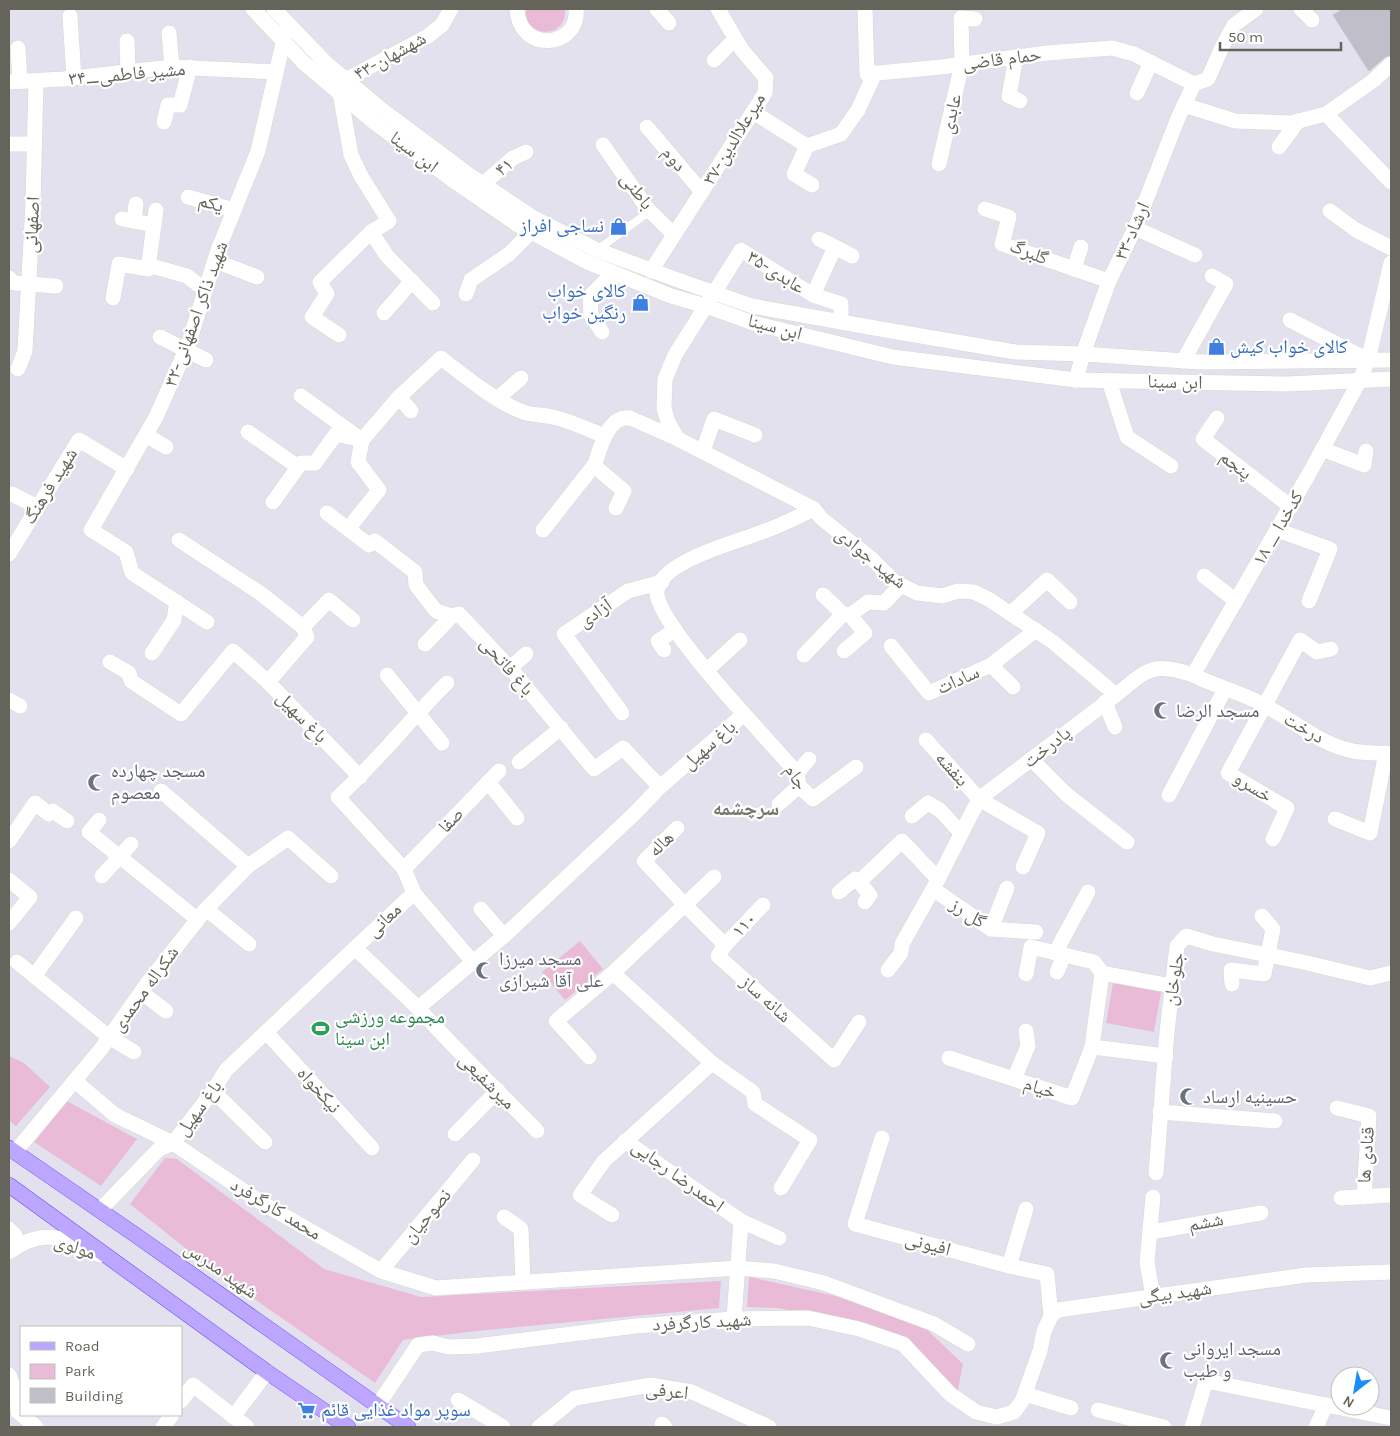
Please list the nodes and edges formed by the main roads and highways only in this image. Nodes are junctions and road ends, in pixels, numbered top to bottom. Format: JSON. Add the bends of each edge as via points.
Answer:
{"nodes":[{"id":1,"x":12,"y":1150,"type":"edge"},
{"id":2,"x":9,"y":1185,"type":"edge"},
{"id":3,"x":348,"y":1427,"type":"edge"},
{"id":4,"x":408,"y":1427,"type":"edge"}],
"edges":[{"from":1,"to":4,"type":"main road","name":"شهید مدرس"},
{"from":2,"to":3,"type":"main road"}]}
